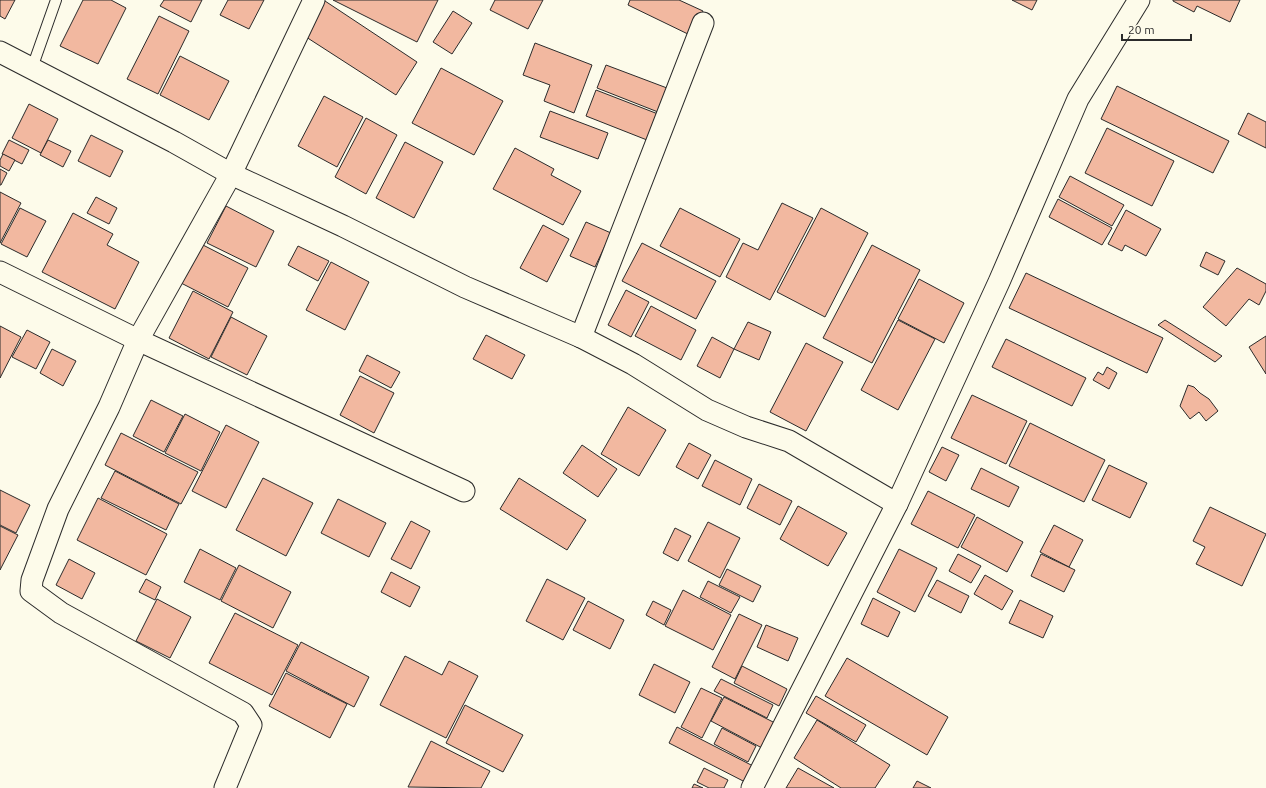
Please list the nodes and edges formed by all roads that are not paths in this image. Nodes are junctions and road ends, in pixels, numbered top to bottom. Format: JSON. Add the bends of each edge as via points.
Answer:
{"nodes":[{"id":1,"x":56,"y":0,"type":"edge"},
{"id":2,"x":314,"y":0,"type":"edge"},
{"id":3,"x":1139,"y":0,"type":"edge"},
{"id":4,"x":703,"y":23,"type":"dead end"},
{"id":5,"x":0,"y":52,"type":"edge"},
{"id":6,"x":32,"y":68,"type":"junction"},
{"id":7,"x":231,"y":174,"type":"junction"},
{"id":8,"x":0,"y":272,"type":"edge"},
{"id":9,"x":581,"y":337,"type":"junction"},
{"id":10,"x":138,"y":340,"type":"junction"},
{"id":11,"x":464,"y":491,"type":"dead end"},
{"id":12,"x":897,"y":504,"type":"junction"},
{"id":13,"x":225,"y":788,"type":"edge"},
{"id":14,"x":752,"y":788,"type":"edge"}],
"edges":[{"from":1,"to":6,"type":"lane"},
{"from":2,"to":7,"type":"street"},
{"from":3,"to":12,"type":"street","via":[[1078,99],[999,282]]},
{"from":4,"to":9,"type":"street"},
{"from":5,"to":6,"type":"street"},
{"from":6,"to":7,"type":"street"},
{"from":7,"to":9,"type":"street","via":[[465,287]]},
{"from":7,"to":10,"type":"street"},
{"from":8,"to":10,"type":"street"},
{"from":9,"to":12,"type":"street","via":[[632,364],[708,410],[746,427],[789,441]]},
{"from":10,"to":11,"type":"street"},
{"from":10,"to":13,"type":"street","via":[[109,407],[58,509],[32,580],[31,591],[61,613],[243,713],[251,724]]},
{"from":12,"to":14,"type":"street"}]}
